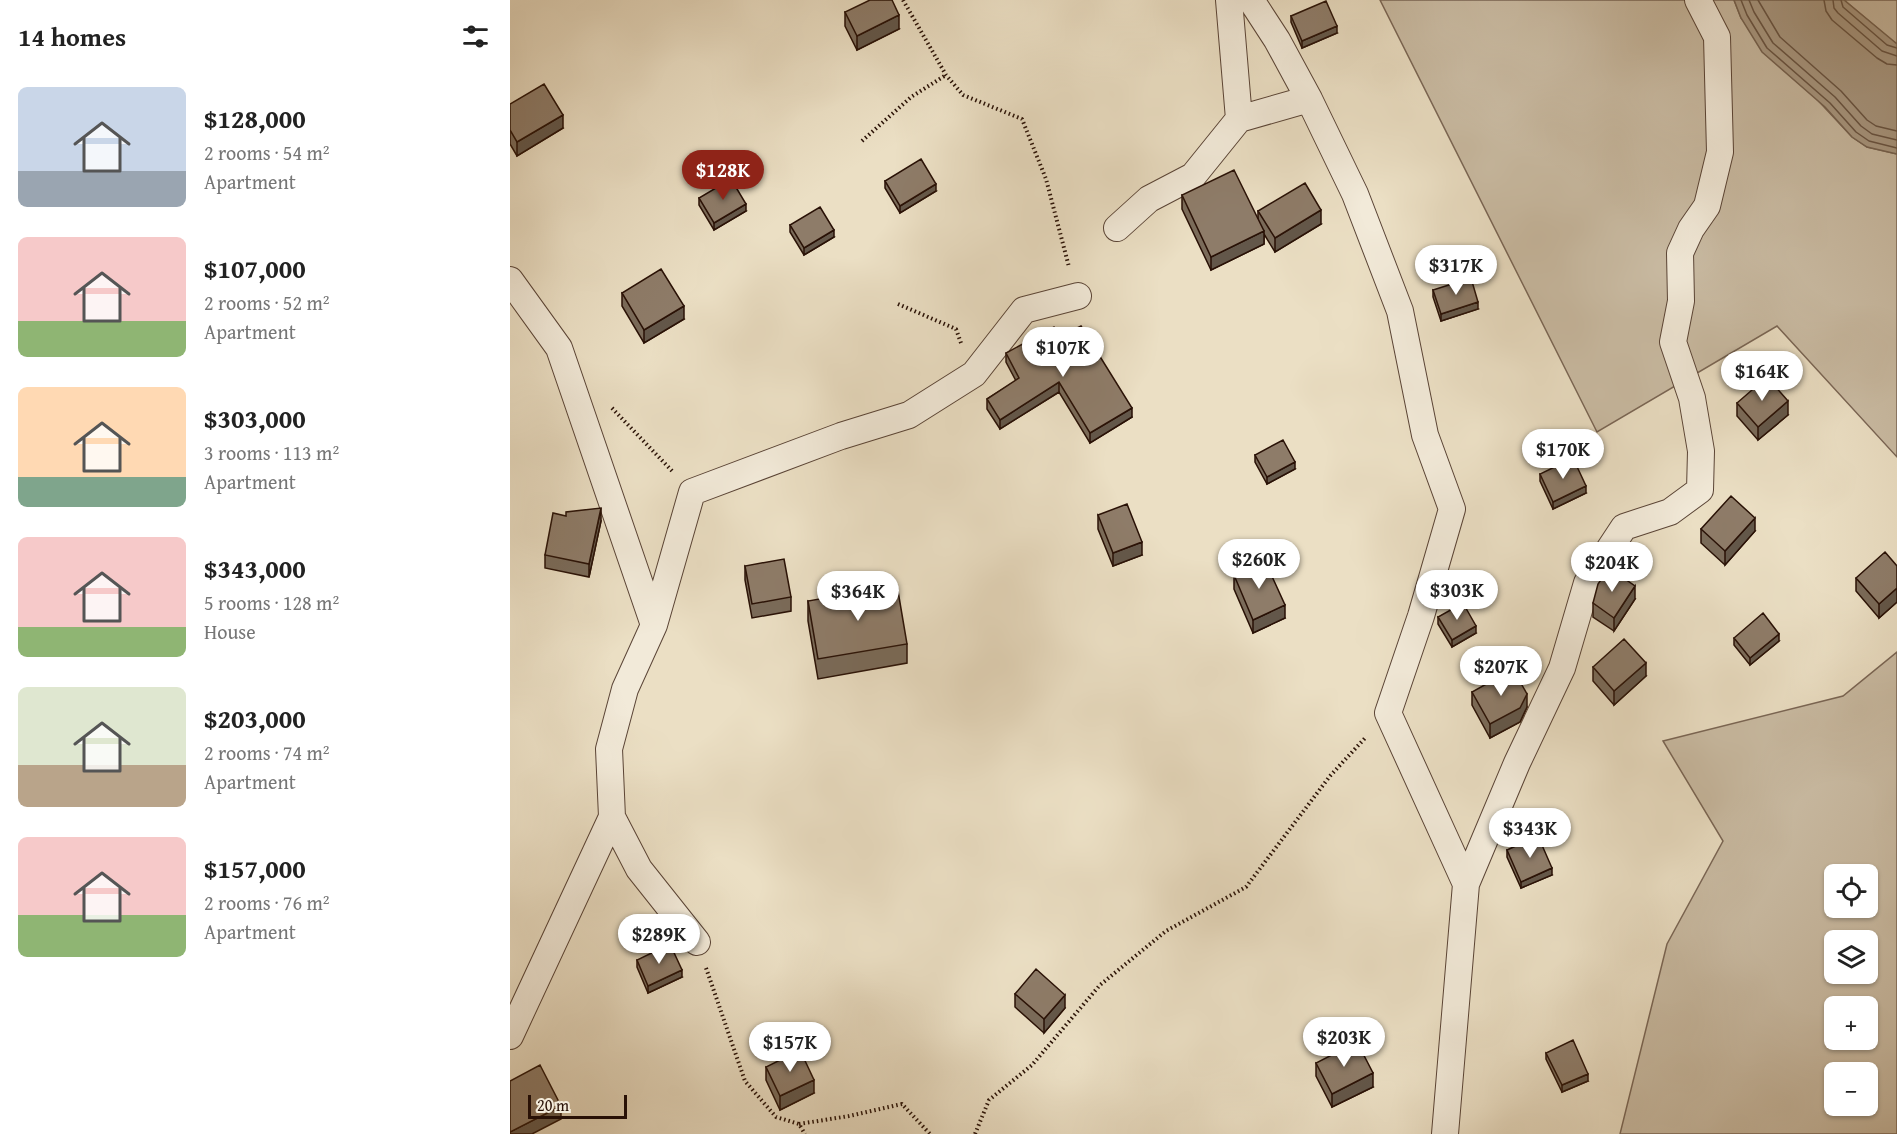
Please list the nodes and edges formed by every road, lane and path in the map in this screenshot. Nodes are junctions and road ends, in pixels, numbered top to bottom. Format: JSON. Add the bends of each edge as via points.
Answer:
{"nodes":[{"id":1,"x":903,"y":0,"type":"edge"},
{"id":2,"x":1229,"y":0,"type":"edge"},
{"id":3,"x":1251,"y":0,"type":"edge"},
{"id":4,"x":1698,"y":0,"type":"edge"},
{"id":5,"x":946,"y":75,"type":"junction"},
{"id":6,"x":1309,"y":99,"type":"junction"},
{"id":7,"x":1239,"y":119,"type":"junction"},
{"id":8,"x":862,"y":141,"type":"dead end"},
{"id":9,"x":1117,"y":228,"type":"dead end"},
{"id":10,"x":510,"y":280,"type":"edge"},
{"id":11,"x":1078,"y":296,"type":"joint"},
{"id":12,"x":898,"y":304,"type":"dead end"},
{"id":13,"x":974,"y":374,"type":"junction"},
{"id":14,"x":606,"y":402,"type":"dead end"},
{"id":15,"x":692,"y":492,"type":"junction"},
{"id":16,"x":654,"y":626,"type":"junction"},
{"id":17,"x":1388,"y":713,"type":"junction"},
{"id":18,"x":612,"y":817,"type":"junction"},
{"id":19,"x":1466,"y":885,"type":"junction"},
{"id":20,"x":697,"y":942,"type":"joint"},
{"id":21,"x":510,"y":1036,"type":"edge"},
{"id":22,"x":799,"y":1124,"type":"junction"},
{"id":23,"x":805,"y":1134,"type":"edge"},
{"id":24,"x":930,"y":1134,"type":"edge"},
{"id":25,"x":975,"y":1134,"type":"edge"},
{"id":26,"x":1444,"y":1134,"type":"edge"}],
"edges":[{"from":1,"to":5,"type":"path"},
{"from":2,"to":7,"type":"street"},
{"from":3,"to":6,"type":"street"},
{"from":4,"to":19,"type":"street","via":[[1718,37],[1720,152],[1707,206],[1680,253],[1681,301],[1673,342],[1692,398],[1701,451],[1700,490],[1670,512],[1624,526],[1587,583],[1562,669]]},
{"from":5,"to":8,"type":"path","via":[[910,97]]},
{"from":5,"to":11,"type":"path","via":[[963,95],[1022,119],[1046,179]]},
{"from":6,"to":7,"type":"street"},
{"from":6,"to":17,"type":"street","via":[[1355,194],[1400,311],[1425,435],[1452,509]]},
{"from":7,"to":9,"type":"street","via":[[1193,176],[1149,199]]},
{"from":10,"to":16,"type":"street","via":[[559,348]]},
{"from":11,"to":13,"type":"street","via":[[1024,310]]},
{"from":12,"to":13,"type":"path","via":[[956,329]]},
{"from":13,"to":15,"type":"street","via":[[909,415]]},
{"from":14,"to":15,"type":"path"},
{"from":15,"to":16,"type":"street"},
{"from":16,"to":18,"type":"street","via":[[625,689],[609,749]]},
{"from":17,"to":19,"type":"street"},
{"from":17,"to":25,"type":"path","via":[[1330,776],[1246,886],[1166,931],[1100,986],[1032,1065],[989,1100]]},
{"from":18,"to":20,"type":"street","via":[[639,869]]},
{"from":18,"to":21,"type":"street"},
{"from":19,"to":26,"type":"street"},
{"from":20,"to":22,"type":"path","via":[[745,1081],[776,1117]]},
{"from":22,"to":23,"type":"path"},
{"from":22,"to":24,"type":"path","via":[[902,1104]]}]}
